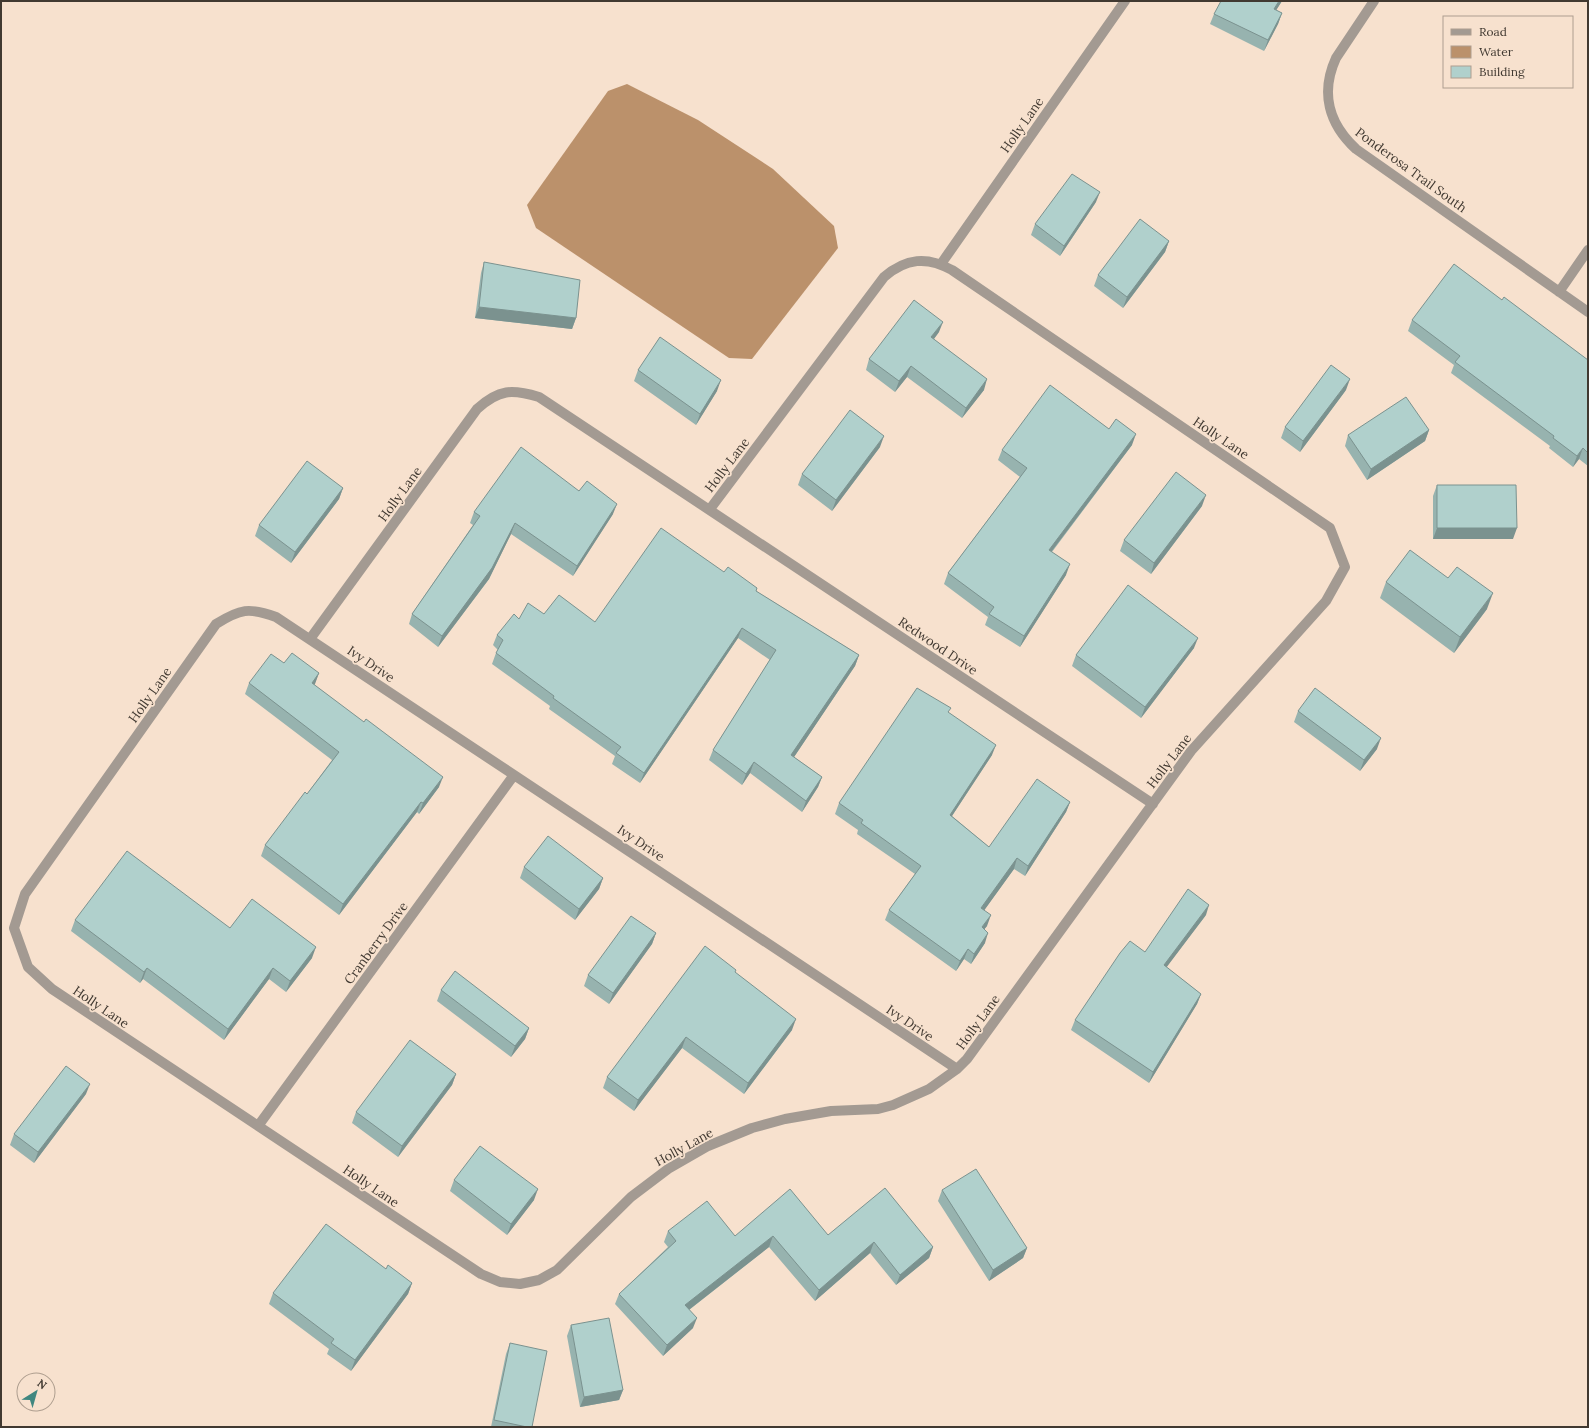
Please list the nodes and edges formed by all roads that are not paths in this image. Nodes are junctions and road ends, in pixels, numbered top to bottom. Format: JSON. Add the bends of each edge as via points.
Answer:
{"nodes":[{"id":1,"x":1125,"y":1,"type":"edge"},
{"id":2,"x":1374,"y":1,"type":"edge"},
{"id":3,"x":1588,"y":250,"type":"edge"},
{"id":4,"x":941,"y":264,"type":"junction"},
{"id":5,"x":1559,"y":292,"type":"junction"},
{"id":6,"x":1588,"y":312,"type":"edge"},
{"id":7,"x":710,"y":510,"type":"junction"},
{"id":8,"x":310,"y":639,"type":"junction"},
{"id":9,"x":514,"y":775,"type":"junction"},
{"id":10,"x":1153,"y":804,"type":"junction"},
{"id":11,"x":956,"y":1069,"type":"junction"},
{"id":12,"x":258,"y":1126,"type":"junction"}],
"edges":[{"from":1,"to":4,"type":"street","name":"Holly Lane"},
{"from":2,"to":5,"type":"street","name":"Ponderosa Trail South","via":[[1336,58],[1328,82],[1330,112],[1344,139]]},
{"from":3,"to":5,"type":"street"},
{"from":4,"to":7,"type":"street","name":"Holly Lane","via":[[910,262],[894,268],[884,276]]},
{"from":4,"to":10,"type":"street","name":"Holly Lane","via":[[1330,528],[1345,567],[1326,601],[1191,751]]},
{"from":5,"to":6,"type":"street","name":"Ponderosa Trail South"},
{"from":7,"to":8,"type":"street","name":"Holly Lane","via":[[539,397],[519,391],[501,393],[477,409]]},
{"from":7,"to":10,"type":"street","name":"Redwood Drive"},
{"from":8,"to":9,"type":"street","name":"Ivy Drive"},
{"from":8,"to":12,"type":"street","name":"Holly Lane","via":[[276,617],[260,611],[234,613],[216,624],[25,894],[14,928],[28,967],[52,990]]},
{"from":9,"to":11,"type":"street","name":"Ivy Drive"},
{"from":9,"to":12,"type":"street","name":"Cranberry Drive"},
{"from":10,"to":11,"type":"street","name":"Holly Lane","via":[[967,1059]]},
{"from":11,"to":12,"type":"street","name":"Holly Lane","via":[[929,1089],[893,1105],[878,1109],[831,1111],[785,1119],[752,1128],[708,1146],[668,1169],[631,1197],[557,1270],[540,1280],[520,1284],[500,1282],[481,1274]]}]}
